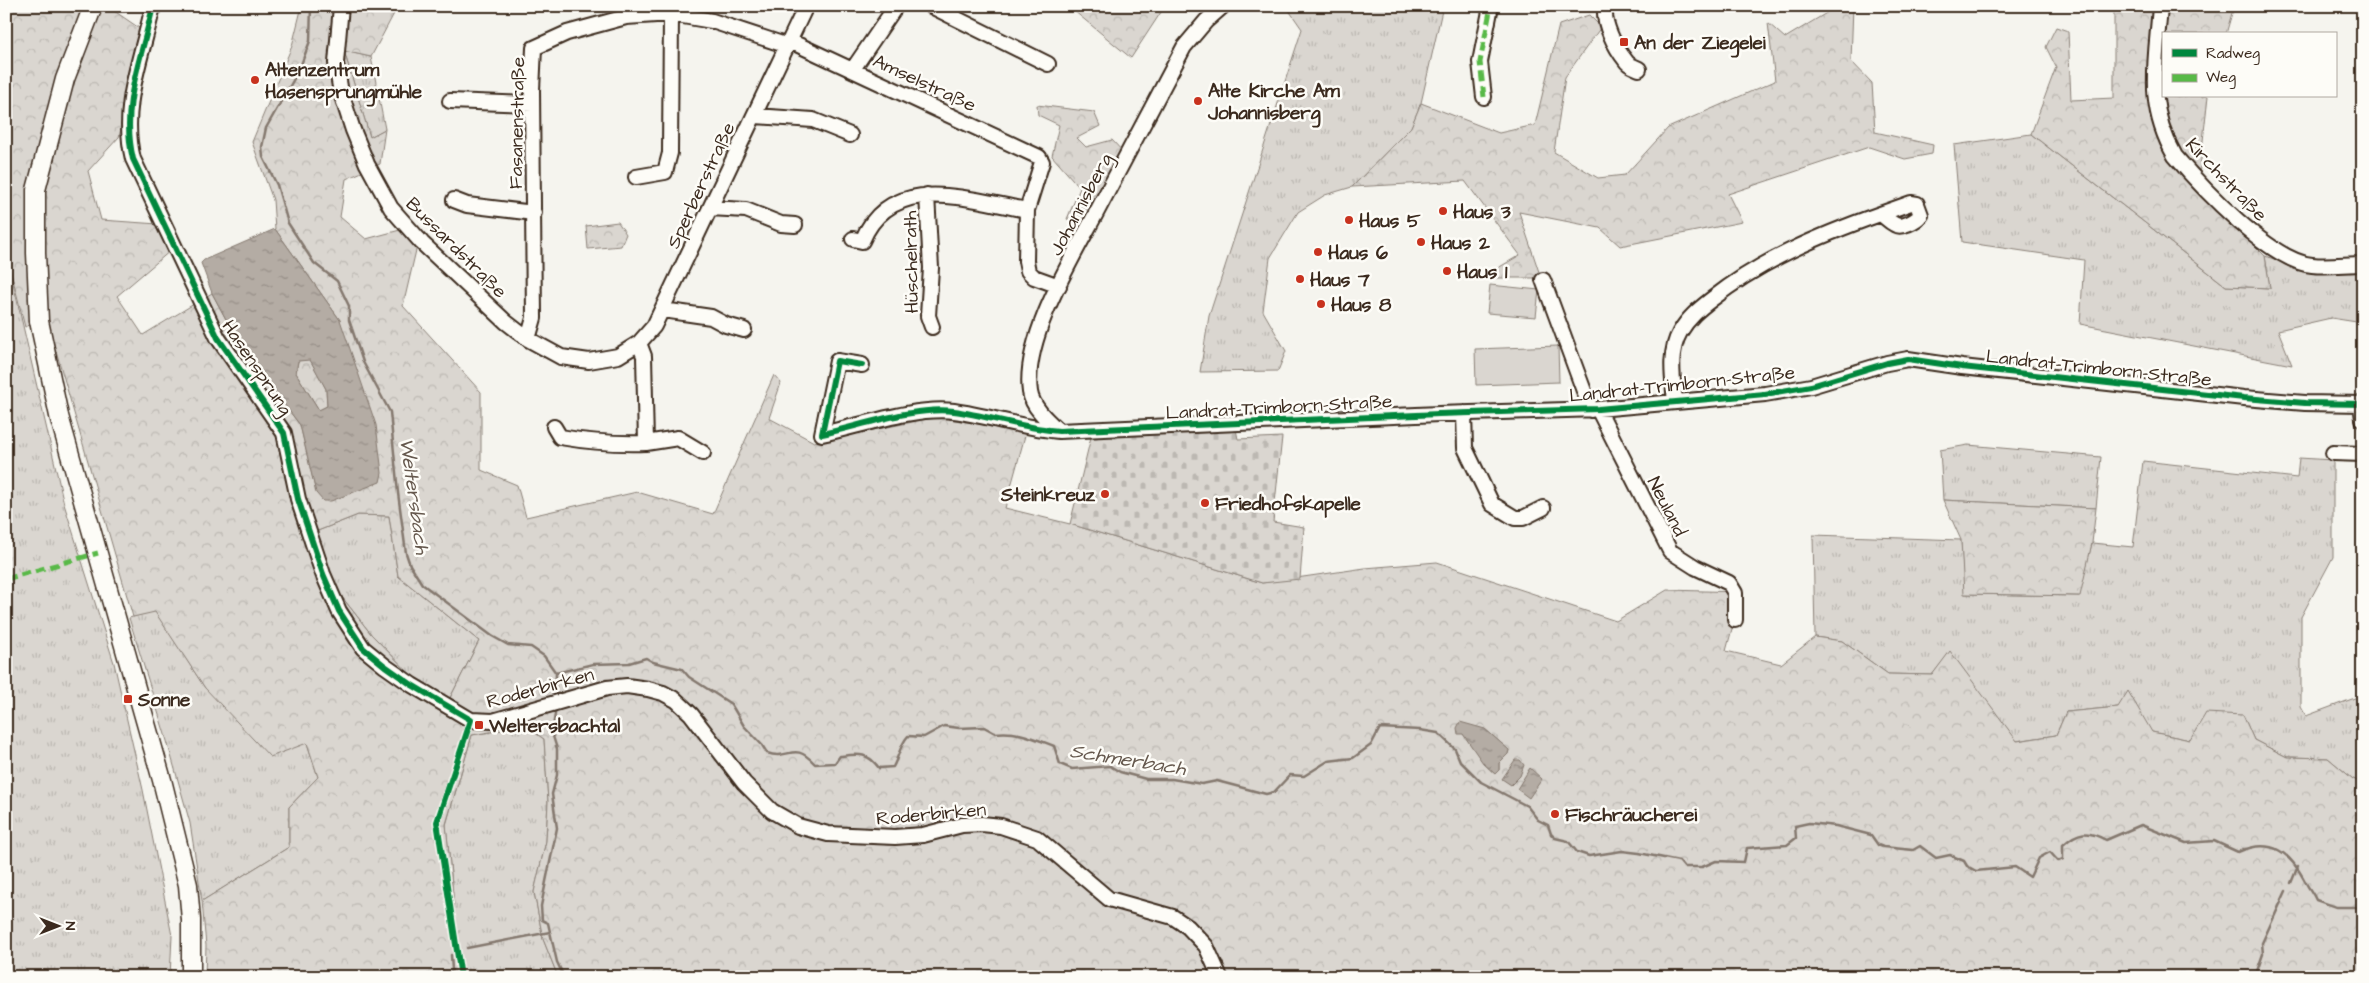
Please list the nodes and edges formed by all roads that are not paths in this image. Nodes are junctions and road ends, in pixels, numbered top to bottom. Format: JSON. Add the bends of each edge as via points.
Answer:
{"nodes":[{"id":1,"x":93,"y":6,"type":"edge"},
{"id":2,"x":153,"y":6,"type":"edge"},
{"id":3,"x":341,"y":6,"type":"edge"},
{"id":4,"x":806,"y":6,"type":"edge"},
{"id":5,"x":896,"y":6,"type":"edge"},
{"id":6,"x":931,"y":6,"type":"edge"},
{"id":7,"x":1223,"y":6,"type":"edge"},
{"id":8,"x":1491,"y":6,"type":"edge"},
{"id":9,"x":1606,"y":6,"type":"edge"},
{"id":10,"x":2160,"y":6,"type":"edge"},
{"id":11,"x":637,"y":11,"type":"edge"},
{"id":12,"x":671,"y":14,"type":"junction"},
{"id":13,"x":789,"y":43,"type":"junction"},
{"id":14,"x":1048,"y":64,"type":"dead end"},
{"id":15,"x":852,"y":69,"type":"junction"},
{"id":16,"x":1639,"y":69,"type":"dead end"},
{"id":17,"x":1484,"y":97,"type":"dead end"},
{"id":18,"x":450,"y":101,"type":"dead end"},
{"id":19,"x":532,"y":104,"type":"junction"},
{"id":20,"x":755,"y":116,"type":"junction"},
{"id":21,"x":850,"y":135,"type":"dead end"},
{"id":22,"x":636,"y":177,"type":"dead end"},
{"id":23,"x":927,"y":195,"type":"junction"},
{"id":24,"x":454,"y":200,"type":"dead end"},
{"id":25,"x":710,"y":208,"type":"junction"},
{"id":26,"x":1027,"y":210,"type":"junction"},
{"id":27,"x":534,"y":212,"type":"junction"},
{"id":28,"x":1880,"y":214,"type":"dead end"},
{"id":29,"x":795,"y":225,"type":"dead end"},
{"id":30,"x":853,"y":239,"type":"dead end"},
{"id":31,"x":2363,"y":264,"type":"edge"},
{"id":32,"x":1544,"y":280,"type":"dead end"},
{"id":33,"x":1059,"y":286,"type":"junction"},
{"id":34,"x":663,"y":310,"type":"junction"},
{"id":35,"x":932,"y":328,"type":"dead end"},
{"id":36,"x":744,"y":330,"type":"dead end"},
{"id":37,"x":528,"y":339,"type":"junction"},
{"id":38,"x":639,"y":343,"type":"junction"},
{"id":39,"x":605,"y":360,"type":"joint"},
{"id":40,"x":862,"y":366,"type":"dead end"},
{"id":41,"x":1675,"y":402,"type":"junction"},
{"id":42,"x":2362,"y":404,"type":"edge"},
{"id":43,"x":1594,"y":410,"type":"junction"},
{"id":44,"x":1464,"y":413,"type":"junction"},
{"id":45,"x":2363,"y":419,"type":"edge"},
{"id":46,"x":554,"y":427,"type":"dead end"},
{"id":47,"x":1059,"y":431,"type":"junction"},
{"id":48,"x":646,"y":443,"type":"junction"},
{"id":49,"x":2333,"y":453,"type":"dead end"},
{"id":50,"x":703,"y":454,"type":"dead end"},
{"id":51,"x":2363,"y":454,"type":"edge"},
{"id":52,"x":1544,"y":508,"type":"dead end"},
{"id":53,"x":1735,"y":620,"type":"dead end"},
{"id":54,"x":471,"y":720,"type":"joint"},
{"id":55,"x":191,"y":977,"type":"edge"},
{"id":56,"x":1220,"y":977,"type":"edge"}],
"edges":[{"from":1,"to":55,"type":"main road","via":[[65,79],[36,190],[39,321],[59,416],[162,780],[188,885]]},
{"from":2,"to":54,"type":"street","name":"Hasensprung","via":[[128,118],[133,159],[218,338],[284,433],[298,499],[339,611],[363,648],[412,686]]},
{"from":3,"to":37,"type":"street","name":"Bussardstraße","via":[[336,62],[341,93],[367,164],[391,208],[422,243]]},
{"from":4,"to":13,"type":"street","name":"Sperberstraße"},
{"from":5,"to":15,"type":"street"},
{"from":6,"to":14,"type":"street"},
{"from":7,"to":33,"type":"street","name":"Johannisberg","via":[[1184,48]]},
{"from":8,"to":17,"type":"street","via":[[1480,62]]},
{"from":9,"to":16,"type":"street","via":[[1606,26],[1626,63]]},
{"from":10,"to":31,"type":"street","name":"Kirchstraße","via":[[2156,109],[2175,156],[2262,243],[2291,260],[2312,265]]},
{"from":11,"to":12,"type":"street","name":"Fasanenstraße"},
{"from":11,"to":19,"type":"street","name":"Fasanenstraße","via":[[567,33],[534,48]]},
{"from":12,"to":13,"type":"street","name":"Fasanenstraße","via":[[712,21]]},
{"from":12,"to":22,"type":"street","via":[[670,153],[665,172]]},
{"from":13,"to":15,"type":"street","name":"Amselstraße"},
{"from":13,"to":20,"type":"street","name":"Sperberstraße"},
{"from":15,"to":26,"type":"street","name":"Amselstraße","via":[[1039,156],[1042,162]]},
{"from":18,"to":19,"type":"street"},
{"from":19,"to":27,"type":"street","name":"Fasanenstraße"},
{"from":20,"to":21,"type":"street","via":[[813,120]]},
{"from":20,"to":25,"type":"street","name":"Sperberstraße"},
{"from":23,"to":26,"type":"street","name":"Hüschelrath"},
{"from":23,"to":30,"type":"street","name":"Hüschelrath","via":[[912,196],[882,210],[873,219],[862,242]]},
{"from":23,"to":35,"type":"street","name":"Hüschelrath","via":[[931,268],[928,316]]},
{"from":24,"to":27,"type":"street","via":[[467,205]]},
{"from":25,"to":29,"type":"street","via":[[746,210],[782,224]]},
{"from":25,"to":34,"type":"street","name":"Sperberstraße"},
{"from":26,"to":33,"type":"street","via":[[1025,241],[1028,271],[1034,277]]},
{"from":27,"to":37,"type":"street","name":"Fasanenstraße","via":[[534,318]]},
{"from":28,"to":41,"type":"street","via":[[1800,246],[1733,282],[1690,317],[1679,332],[1673,349]]},
{"from":32,"to":43,"type":"street","name":"Neuland"},
{"from":33,"to":47,"type":"street","name":"Johannisberg","via":[[1036,340],[1030,372],[1033,401]]},
{"from":34,"to":36,"type":"street","via":[[711,317]]},
{"from":34,"to":38,"type":"street","name":"Sperberstraße"},
{"from":37,"to":39,"type":"street","name":"Bussardstraße","via":[[561,357]]},
{"from":38,"to":39,"type":"street","name":"Sperberstraße"},
{"from":38,"to":48,"type":"street","via":[[644,356]]},
{"from":40,"to":47,"type":"street","name":"Landrat-Trimborn-Straße","via":[[838,361],[822,434],[919,412],[952,411],[1040,430]]},
{"from":41,"to":42,"type":"street","name":"Landrat-Trimborn-Straße","via":[[1765,394],[1908,359],[2244,398]]},
{"from":41,"to":43,"type":"street","name":"Landrat-Trimborn-Straße"},
{"from":42,"to":45,"type":"street"},
{"from":43,"to":44,"type":"street","name":"Landrat-Trimborn-Straße"},
{"from":43,"to":53,"type":"street","name":"Neuland","via":[[1670,551],[1729,583],[1735,593]]},
{"from":44,"to":47,"type":"street","name":"Landrat-Trimborn-Straße"},
{"from":44,"to":52,"type":"street","via":[[1465,448],[1492,504],[1515,518],[1524,518]]},
{"from":46,"to":48,"type":"street","via":[[560,436],[570,438],[615,444]]},
{"from":48,"to":50,"type":"street","via":[[678,438]]},
{"from":49,"to":51,"type":"street"},
{"from":54,"to":56,"type":"street","name":"Roderbirken","via":[[493,721],[607,688],[648,688],[676,700],[691,714],[744,783],[772,811],[798,826],[828,834],[895,837],[982,824],[1001,826],[1037,838],[1109,899],[1173,918],[1188,927],[1206,946]]}]}
